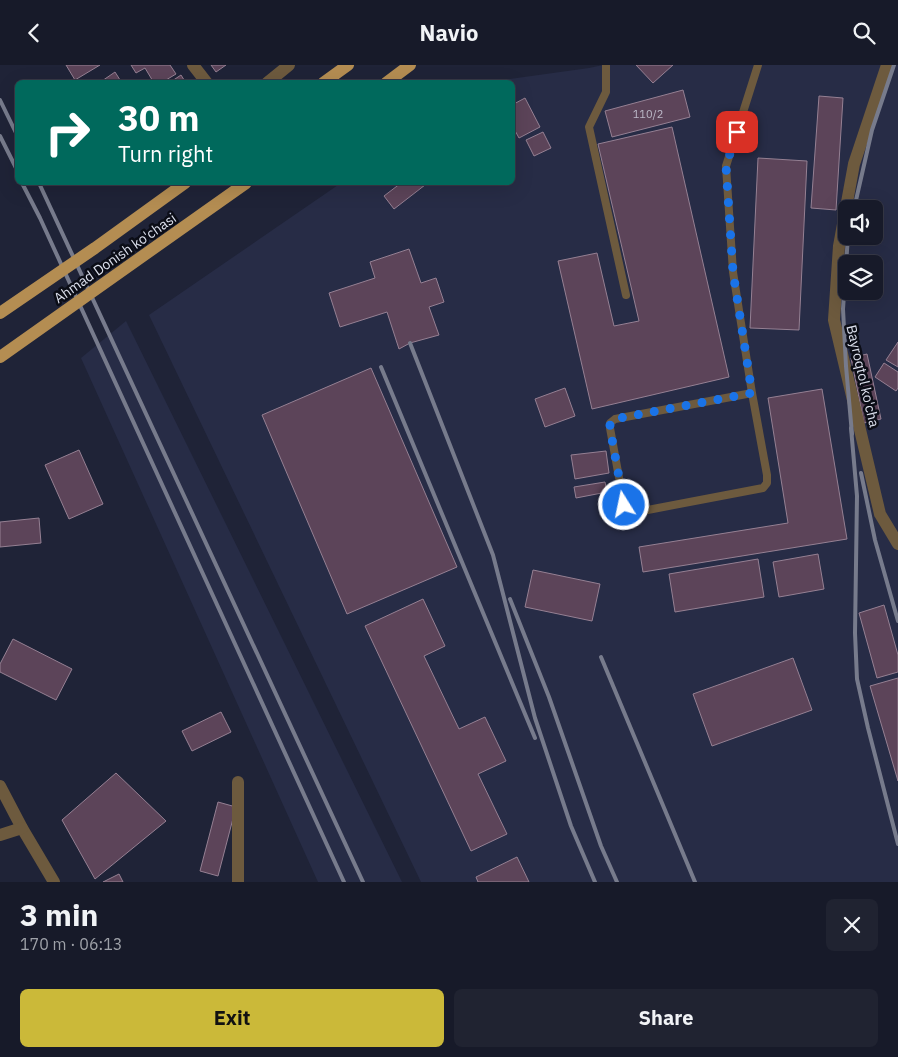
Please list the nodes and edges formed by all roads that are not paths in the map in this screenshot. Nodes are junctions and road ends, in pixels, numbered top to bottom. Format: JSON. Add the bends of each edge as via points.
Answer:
{"nodes":[{"id":1,"x":193,"y":65,"type":"edge"},
{"id":2,"x":288,"y":65,"type":"edge"},
{"id":3,"x":348,"y":65,"type":"edge"},
{"id":4,"x":410,"y":65,"type":"edge"},
{"id":5,"x":606,"y":65,"type":"edge"},
{"id":6,"x":758,"y":65,"type":"edge"},
{"id":7,"x":887,"y":65,"type":"edge"},
{"id":8,"x":205,"y":80,"type":"edge"},
{"id":9,"x":270,"y":80,"type":"edge"},
{"id":10,"x":327,"y":80,"type":"edge"},
{"id":11,"x":390,"y":80,"type":"edge"},
{"id":12,"x":182,"y":185,"type":"edge"},
{"id":13,"x":243,"y":185,"type":"edge"},
{"id":14,"x":626,"y":295,"type":"dead end"},
{"id":15,"x":0,"y":313,"type":"edge"},
{"id":16,"x":0,"y":357,"type":"edge"},
{"id":17,"x":752,"y":393,"type":"junction"},
{"id":18,"x":898,"y":544,"type":"edge"},
{"id":19,"x":238,"y":782,"type":"dead end"},
{"id":20,"x":0,"y":786,"type":"edge"},
{"id":21,"x":22,"y":828,"type":"junction"},
{"id":22,"x":0,"y":835,"type":"edge"},
{"id":23,"x":54,"y":882,"type":"edge"},
{"id":24,"x":238,"y":882,"type":"edge"}],
"edges":[{"from":1,"to":8,"type":"street"},
{"from":2,"to":9,"type":"street"},
{"from":3,"to":10,"type":"main road"},
{"from":4,"to":11,"type":"main road"},
{"from":5,"to":14,"type":"lane","via":[[606,92],[589,127]]},
{"from":6,"to":17,"type":"lane","via":[[726,166],[733,272]]},
{"from":7,"to":18,"type":"street","name":"Bayroqtol ko'cha","via":[[854,164],[839,246],[834,320],[880,514]]},
{"from":12,"to":15,"type":"main road","name":"Ahmad Donish ko'chasi","bridge":true},
{"from":13,"to":16,"type":"main road","name":"Ahmad Donish ko'chasi","bridge":true},
{"from":17,"to":17,"type":"lane","via":[[615,419],[610,423],[626,510],[632,513],[764,488],[767,475]]},
{"from":19,"to":24,"type":"street"},
{"from":20,"to":21,"type":"street"},
{"from":21,"to":22,"type":"street"},
{"from":21,"to":23,"type":"street"}]}
